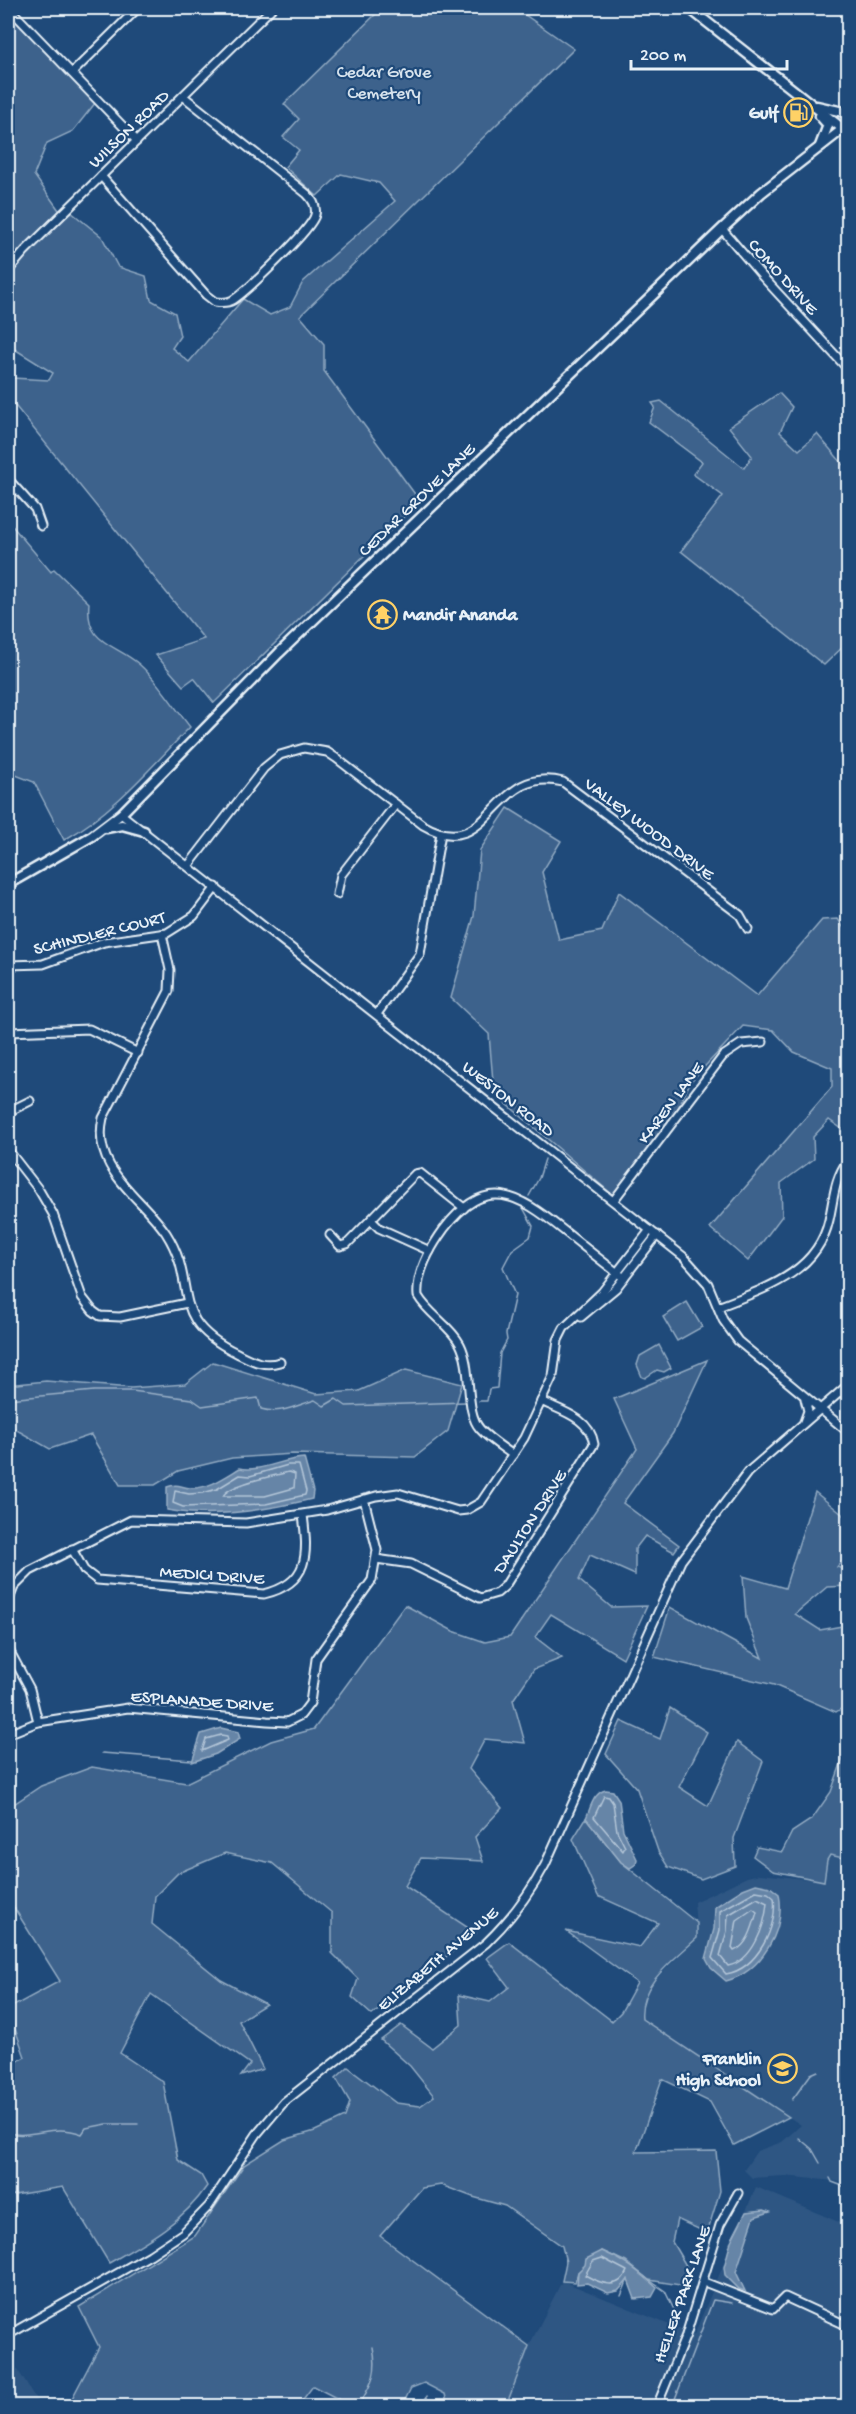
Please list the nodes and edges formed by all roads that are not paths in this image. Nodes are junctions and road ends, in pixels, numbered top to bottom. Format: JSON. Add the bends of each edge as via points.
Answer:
{"nodes":[{"id":1,"x":9,"y":8,"type":"edge"},
{"id":2,"x":138,"y":8,"type":"edge"},
{"id":3,"x":272,"y":8,"type":"edge"},
{"id":4,"x":688,"y":8,"type":"edge"},
{"id":5,"x":72,"y":72,"type":"junction"},
{"id":6,"x":800,"y":95,"type":"junction"},
{"id":7,"x":183,"y":96,"type":"junction"},
{"id":8,"x":812,"y":104,"type":"junction"},
{"id":9,"x":849,"y":113,"type":"edge"},
{"id":10,"x":846,"y":127,"type":"edge"},
{"id":11,"x":137,"y":141,"type":"junction"},
{"id":12,"x":819,"y":147,"type":"junction"},
{"id":13,"x":101,"y":176,"type":"junction"},
{"id":14,"x":722,"y":229,"type":"junction"},
{"id":15,"x":8,"y":272,"type":"edge"},
{"id":16,"x":849,"y":369,"type":"edge"},
{"id":17,"x":8,"y":479,"type":"edge"},
{"id":18,"x":41,"y":526,"type":"dead end"},
{"id":19,"x":396,"y":804,"type":"junction"},
{"id":20,"x":122,"y":814,"type":"junction"},
{"id":21,"x":102,"y":829,"type":"junction"},
{"id":22,"x":144,"y":831,"type":"junction"},
{"id":23,"x":441,"y":832,"type":"junction"},
{"id":24,"x":189,"y":866,"type":"junction"},
{"id":25,"x":8,"y":884,"type":"edge"},
{"id":26,"x":216,"y":887,"type":"junction"},
{"id":27,"x":337,"y":894,"type":"dead end"},
{"id":28,"x":748,"y":928,"type":"dead end"},
{"id":29,"x":162,"y":934,"type":"junction"},
{"id":30,"x":8,"y":965,"type":"edge"},
{"id":31,"x":377,"y":1014,"type":"junction"},
{"id":32,"x":8,"y":1032,"type":"edge"},
{"id":33,"x":763,"y":1042,"type":"dead end"},
{"id":34,"x":138,"y":1053,"type":"junction"},
{"id":35,"x":30,"y":1101,"type":"dead end"},
{"id":36,"x":8,"y":1112,"type":"edge"},
{"id":37,"x":8,"y":1150,"type":"edge"},
{"id":38,"x":849,"y":1160,"type":"edge"},
{"id":39,"x":614,"y":1200,"type":"junction"},
{"id":40,"x":464,"y":1208,"type":"junction"},
{"id":41,"x":372,"y":1221,"type":"junction"},
{"id":42,"x":650,"y":1230,"type":"junction"},
{"id":43,"x":330,"y":1235,"type":"dead end"},
{"id":44,"x":657,"y":1236,"type":"junction"},
{"id":45,"x":430,"y":1251,"type":"junction"},
{"id":46,"x":616,"y":1272,"type":"junction"},
{"id":47,"x":624,"y":1278,"type":"junction"},
{"id":48,"x":187,"y":1303,"type":"junction"},
{"id":49,"x":718,"y":1306,"type":"junction"},
{"id":50,"x":564,"y":1328,"type":"junction"},
{"id":51,"x":280,"y":1362,"type":"dead end"},
{"id":52,"x":849,"y":1385,"type":"edge"},
{"id":53,"x":805,"y":1396,"type":"junction"},
{"id":54,"x":542,"y":1401,"type":"junction"},
{"id":55,"x":821,"y":1410,"type":"junction"},
{"id":56,"x":803,"y":1424,"type":"junction"},
{"id":57,"x":849,"y":1432,"type":"edge"},
{"id":58,"x":513,"y":1455,"type":"junction"},
{"id":59,"x":364,"y":1500,"type":"junction"},
{"id":60,"x":303,"y":1515,"type":"junction"},
{"id":61,"x":72,"y":1549,"type":"junction"},
{"id":62,"x":376,"y":1559,"type":"junction"},
{"id":63,"x":8,"y":1602,"type":"edge"},
{"id":64,"x":8,"y":1648,"type":"edge"},
{"id":65,"x":38,"y":1722,"type":"junction"},
{"id":66,"x":8,"y":1734,"type":"edge"},
{"id":67,"x":738,"y":2193,"type":"dead end"},
{"id":68,"x":704,"y":2282,"type":"junction"},
{"id":69,"x":849,"y":2326,"type":"edge"},
{"id":70,"x":8,"y":2335,"type":"edge"},
{"id":71,"x":658,"y":2406,"type":"edge"}],
"edges":[{"from":1,"to":5,"type":"street"},
{"from":2,"to":5,"type":"street"},
{"from":3,"to":7,"type":"street","name":"WILSON ROAD"},
{"from":4,"to":6,"type":"main road"},
{"from":5,"to":11,"type":"street"},
{"from":6,"to":8,"type":"main road"},
{"from":6,"to":12,"type":"main road","via":[[827,121]]},
{"from":7,"to":11,"type":"street","name":"WILSON ROAD"},
{"from":7,"to":13,"type":"street","via":[[308,194],[315,204],[315,217],[309,227],[272,264],[234,299],[215,302]]},
{"from":8,"to":9,"type":"main road"},
{"from":8,"to":10,"type":"main road"},
{"from":10,"to":12,"type":"main road","name":"CEDAR GROVE LANE"},
{"from":11,"to":13,"type":"street","name":"WILSON ROAD"},
{"from":12,"to":14,"type":"main road","name":"CEDAR GROVE LANE"},
{"from":13,"to":15,"type":"street","name":"WILSON ROAD"},
{"from":14,"to":16,"type":"street","name":"COMO DRIVE"},
{"from":14,"to":20,"type":"main road","name":"CEDAR GROVE LANE","via":[[279,653]]},
{"from":17,"to":18,"type":"street","via":[[35,509]]},
{"from":19,"to":23,"type":"street","via":[[423,825]]},
{"from":19,"to":24,"type":"street","via":[[327,752],[290,750],[264,768]]},
{"from":19,"to":27,"type":"street","via":[[341,875]]},
{"from":20,"to":21,"type":"main road","name":"CEDAR GROVE LANE"},
{"from":20,"to":22,"type":"street","name":"WESTON ROAD"},
{"from":21,"to":22,"type":"main road","via":[[122,825]]},
{"from":21,"to":25,"type":"main road","name":"CEDAR GROVE LANE"},
{"from":22,"to":24,"type":"street","name":"WESTON ROAD"},
{"from":23,"to":28,"type":"street","name":"VALLEY WOOD DRIVE","via":[[452,835],[477,827],[516,787],[527,782],[563,782],[740,915]]},
{"from":23,"to":31,"type":"street","via":[[420,954]]},
{"from":24,"to":26,"type":"street","name":"WESTON ROAD"},
{"from":26,"to":29,"type":"street","name":"SCHINDLER COURT","via":[[186,923]]},
{"from":26,"to":31,"type":"street","name":"WESTON ROAD"},
{"from":29,"to":30,"type":"street","name":"SCHINDLER COURT","via":[[104,942],[43,964]]},
{"from":29,"to":34,"type":"street","via":[[170,970],[169,991]]},
{"from":31,"to":39,"type":"street","name":"WESTON ROAD"},
{"from":32,"to":34,"type":"street","via":[[89,1029]]},
{"from":33,"to":39,"type":"street","name":"KAREN LANE","via":[[741,1044],[723,1056]]},
{"from":34,"to":48,"type":"street","via":[[99,1133],[107,1164],[165,1233],[178,1259]]},
{"from":35,"to":36,"type":"street"},
{"from":37,"to":48,"type":"street","via":[[53,1214],[82,1297],[93,1311],[100,1316],[120,1317]]},
{"from":38,"to":49,"type":"street","via":[[835,1186],[826,1231],[811,1258],[788,1278]]},
{"from":39,"to":42,"type":"street","name":"WESTON ROAD"},
{"from":40,"to":41,"type":"street","via":[[420,1173]]},
{"from":40,"to":45,"type":"street"},
{"from":40,"to":46,"type":"street","via":[[490,1196],[525,1201]]},
{"from":41,"to":43,"type":"street","via":[[347,1244],[340,1246]]},
{"from":41,"to":45,"type":"street","via":[[379,1228]]},
{"from":42,"to":44,"type":"street","name":"WESTON ROAD"},
{"from":42,"to":46,"type":"street"},
{"from":44,"to":47,"type":"street"},
{"from":44,"to":49,"type":"street","name":"WESTON ROAD","via":[[696,1269]]},
{"from":45,"to":58,"type":"street","via":[[418,1280],[418,1296],[454,1332],[462,1347],[479,1428]]},
{"from":46,"to":47,"type":"street"},
{"from":46,"to":50,"type":"street"},
{"from":47,"to":50,"type":"street","via":[[602,1302]]},
{"from":48,"to":51,"type":"street","via":[[199,1328],[214,1341],[266,1366]]},
{"from":49,"to":53,"type":"street","name":"WESTON ROAD","via":[[738,1341]]},
{"from":50,"to":54,"type":"street","via":[[558,1341],[553,1377]]},
{"from":52,"to":55,"type":"street","name":"ELIZABETH AVENUE"},
{"from":53,"to":55,"type":"street","name":"WESTON ROAD"},
{"from":53,"to":56,"type":"street","via":[[808,1411]]},
{"from":54,"to":58,"type":"street"},
{"from":54,"to":62,"type":"street","name":"DAULTON DRIVE","via":[[585,1423],[594,1444],[505,1586],[480,1598],[411,1564]]},
{"from":55,"to":56,"type":"street","name":"ELIZABETH AVENUE"},
{"from":55,"to":57,"type":"street","name":"WESTON ROAD"},
{"from":56,"to":70,"type":"street","name":"ELIZABETH AVENUE","via":[[748,1472],[681,1561],[544,1864],[511,1917],[486,1943],[284,2102],[257,2134],[209,2206],[183,2233],[160,2250]]},
{"from":58,"to":59,"type":"street","via":[[481,1502],[467,1510],[445,1509],[398,1493]]},
{"from":59,"to":60,"type":"street"},
{"from":59,"to":62,"type":"street","name":"ESPLANADE DRIVE","via":[[373,1529]]},
{"from":60,"to":61,"type":"street","via":[[225,1524],[130,1520]]},
{"from":60,"to":61,"type":"street","name":"MEDICI DRIVE","via":[[307,1543],[302,1569],[279,1591],[264,1594],[97,1580],[84,1570]]},
{"from":61,"to":63,"type":"street","via":[[30,1571],[14,1587]]},
{"from":62,"to":65,"type":"street","name":"ESPLANADE DRIVE","via":[[372,1580],[316,1659],[310,1703],[301,1715],[287,1722],[128,1708]]},
{"from":64,"to":65,"type":"street","via":[[30,1689]]},
{"from":65,"to":66,"type":"street","name":"ESPLANADE DRIVE"},
{"from":67,"to":68,"type":"street","name":"HELLER PARK LANE","via":[[720,2225]]},
{"from":68,"to":69,"type":"street","via":[[773,2309],[785,2297]]},
{"from":68,"to":71,"type":"street","name":"HELLER PARK LANE"}]}
